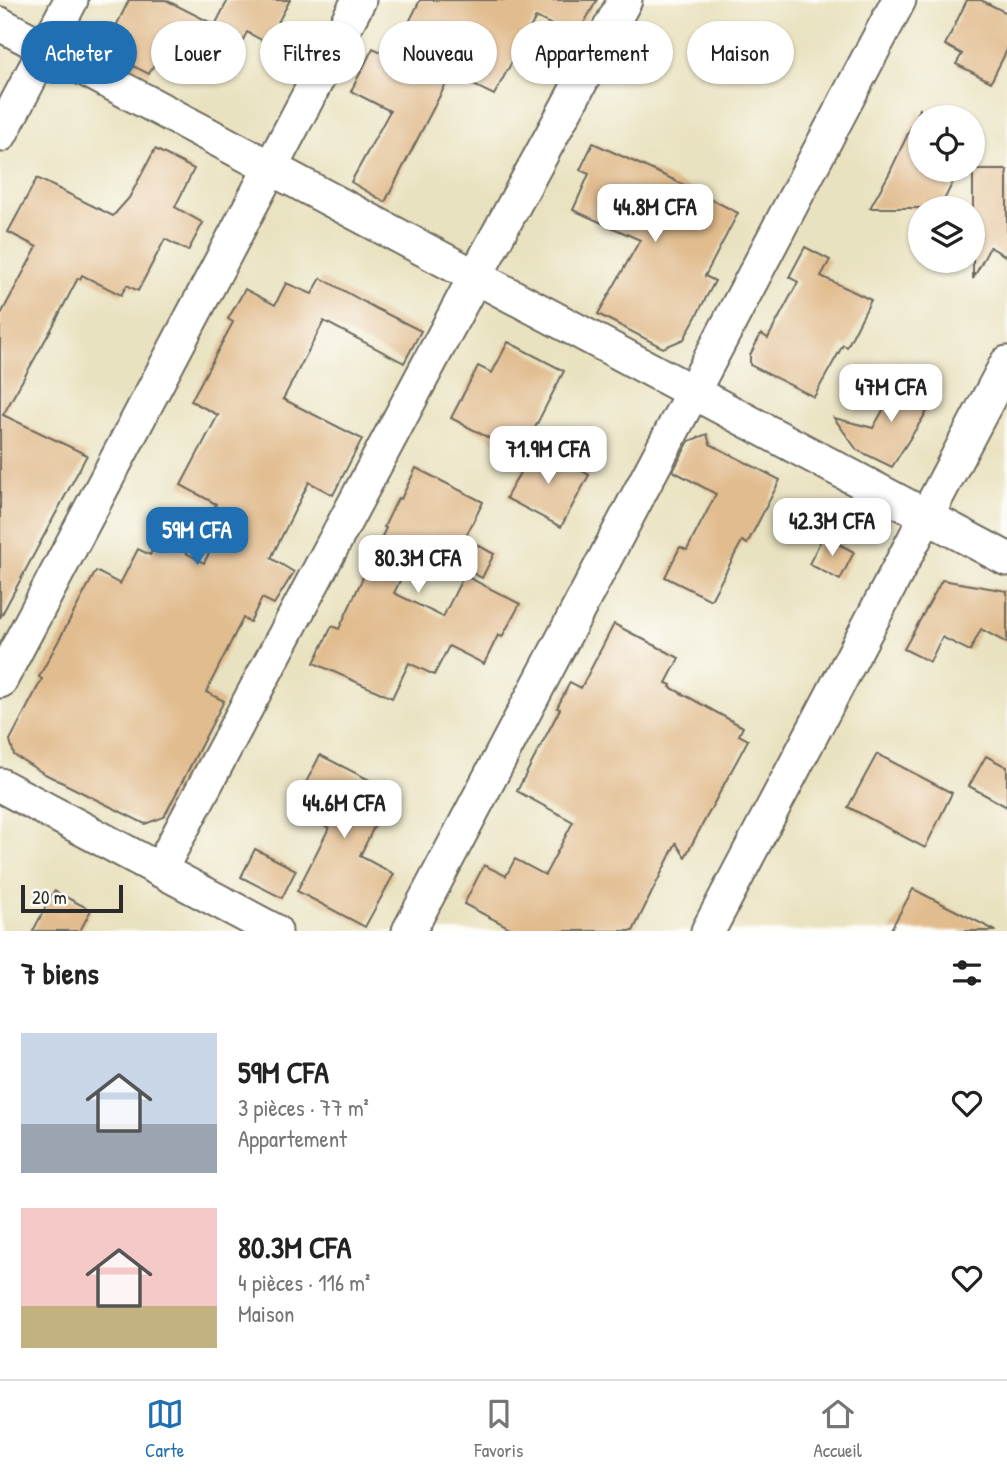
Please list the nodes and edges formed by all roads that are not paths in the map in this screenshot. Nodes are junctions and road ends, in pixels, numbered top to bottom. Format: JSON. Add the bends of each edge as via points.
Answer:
{"nodes":[{"id":1,"x":71,"y":0,"type":"edge"},
{"id":2,"x":359,"y":0,"type":"edge"},
{"id":3,"x":625,"y":0,"type":"edge"},
{"id":4,"x":900,"y":0,"type":"edge"},
{"id":5,"x":60,"y":21,"type":"edge"},
{"id":6,"x":0,"y":24,"type":"edge"},
{"id":7,"x":21,"y":35,"type":"edge"},
{"id":8,"x":27,"y":84,"type":"edge"},
{"id":9,"x":114,"y":84,"type":"edge"},
{"id":10,"x":0,"y":135,"type":"edge"},
{"id":11,"x":270,"y":167,"type":"junction"},
{"id":12,"x":475,"y":277,"type":"junction"},
{"id":13,"x":1007,"y":363,"type":"edge"},
{"id":14,"x":692,"y":392,"type":"junction"},
{"id":15,"x":926,"y":516,"type":"junction"},
{"id":16,"x":1007,"y":559,"type":"edge"},
{"id":17,"x":0,"y":681,"type":"edge"},
{"id":18,"x":0,"y":785,"type":"edge"},
{"id":19,"x":160,"y":870,"type":"junction"},
{"id":20,"x":275,"y":931,"type":"edge"},
{"id":21,"x":409,"y":931,"type":"edge"},
{"id":22,"x":708,"y":931,"type":"edge"}],
"edges":[{"from":1,"to":5,"type":"street"},
{"from":2,"to":11,"type":"street"},
{"from":3,"to":12,"type":"street"},
{"from":4,"to":14,"type":"street"},
{"from":6,"to":7,"type":"street"},
{"from":8,"to":10,"type":"street"},
{"from":9,"to":11,"type":"street"},
{"from":11,"to":12,"type":"street"},
{"from":11,"to":17,"type":"street"},
{"from":12,"to":14,"type":"street"},
{"from":12,"to":19,"type":"street"},
{"from":13,"to":15,"type":"street"},
{"from":14,"to":15,"type":"street"},
{"from":14,"to":21,"type":"street"},
{"from":15,"to":16,"type":"street"},
{"from":15,"to":22,"type":"street"},
{"from":18,"to":19,"type":"street"},
{"from":19,"to":20,"type":"street"}]}
